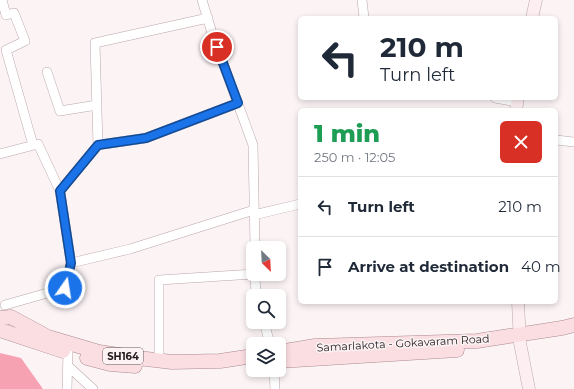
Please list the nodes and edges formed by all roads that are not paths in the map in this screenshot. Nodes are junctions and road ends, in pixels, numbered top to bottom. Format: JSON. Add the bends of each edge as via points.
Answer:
{"nodes":[{"id":1,"x":2,"y":0,"type":"edge"},
{"id":2,"x":202,"y":0,"type":"edge"},
{"id":3,"x":362,"y":0,"type":"edge"},
{"id":4,"x":536,"y":0,"type":"edge"},
{"id":5,"x":364,"y":16,"type":"edge"},
{"id":6,"x":532,"y":16,"type":"edge"},
{"id":7,"x":208,"y":18,"type":"junction"},
{"id":8,"x":47,"y":72,"type":"dead end"},
{"id":9,"x":504,"y":100,"type":"edge"},
{"id":10,"x":238,"y":103,"type":"junction"},
{"id":11,"x":517,"y":103,"type":"edge"},
{"id":12,"x":97,"y":105,"type":"junction"},
{"id":13,"x":558,"y":140,"type":"edge"},
{"id":14,"x":574,"y":142,"type":"edge"},
{"id":15,"x":33,"y":145,"type":"junction"},
{"id":16,"x":98,"y":145,"type":"junction"},
{"id":17,"x":0,"y":154,"type":"edge"},
{"id":18,"x":60,"y":191,"type":"junction"},
{"id":19,"x":298,"y":204,"type":"edge"},
{"id":20,"x":254,"y":212,"type":"junction"},
{"id":21,"x":255,"y":241,"type":"edge"},
{"id":22,"x":71,"y":263,"type":"junction"},
{"id":23,"x":246,"y":275,"type":"edge"},
{"id":24,"x":0,"y":296,"type":"edge"},
{"id":25,"x":518,"y":304,"type":"edge"},
{"id":26,"x":5,"y":314,"type":"edge"},
{"id":27,"x":574,"y":325,"type":"edge"},
{"id":28,"x":0,"y":330,"type":"edge"},
{"id":29,"x":574,"y":334,"type":"edge"},
{"id":30,"x":520,"y":339,"type":"junction"},
{"id":31,"x":286,"y":351,"type":"edge"},
{"id":32,"x":68,"y":352,"type":"junction"},
{"id":33,"x":246,"y":357,"type":"edge"},
{"id":34,"x":159,"y":360,"type":"junction"},
{"id":35,"x":286,"y":361,"type":"edge"},
{"id":36,"x":246,"y":364,"type":"edge"},
{"id":37,"x":69,"y":367,"type":"junction"},
{"id":38,"x":274,"y":377,"type":"edge"},
{"id":39,"x":68,"y":388,"type":"edge"},
{"id":40,"x":93,"y":389,"type":"edge"},
{"id":41,"x":275,"y":389,"type":"edge"},
{"id":42,"x":529,"y":389,"type":"edge"}],
"edges":[{"from":1,"to":15,"type":"street","via":[[6,15],[14,13],[25,40],[6,50]]},
{"from":2,"to":7,"type":"street"},
{"from":3,"to":5,"type":"street"},
{"from":4,"to":6,"type":"main road"},
{"from":7,"to":10,"type":"street"},
{"from":7,"to":12,"type":"street","via":[[95,42]]},
{"from":8,"to":12,"type":"street","via":[[60,112]]},
{"from":9,"to":11,"type":"street"},
{"from":10,"to":16,"type":"street","via":[[146,138]]},
{"from":10,"to":20,"type":"street","via":[[254,145]]},
{"from":12,"to":16,"type":"street"},
{"from":13,"to":14,"type":"street"},
{"from":15,"to":17,"type":"street"},
{"from":15,"to":18,"type":"street","via":[[38,144]]},
{"from":16,"to":18,"type":"street"},
{"from":18,"to":22,"type":"street"},
{"from":19,"to":20,"type":"street"},
{"from":20,"to":21,"type":"street"},
{"from":20,"to":22,"type":"street","via":[[130,249]]},
{"from":22,"to":26,"type":"street","via":[[65,288]]},
{"from":23,"to":34,"type":"street","via":[[159,280]]},
{"from":24,"to":26,"type":"street"},
{"from":25,"to":30,"type":"main road"},
{"from":26,"to":34,"type":"main road","number":"SH164","via":[[48,337],[99,352]]},
{"from":27,"to":30,"type":"main road","name":"Samarlakota - Gokavaram Road"},
{"from":28,"to":32,"type":"main road"},
{"from":29,"to":30,"type":"main road","via":[[559,338]]},
{"from":30,"to":31,"type":"main road","name":"Samarlakota - Gokavaram Road","via":[[315,346]]},
{"from":30,"to":35,"type":"main road","via":[[408,354]]},
{"from":30,"to":42,"type":"main road"},
{"from":32,"to":36,"type":"main road","via":[[110,364],[193,371]]},
{"from":32,"to":37,"type":"street"},
{"from":33,"to":34,"type":"main road","number":"SH164","via":[[220,361]]},
{"from":37,"to":39,"type":"street"},
{"from":37,"to":40,"type":"street"},
{"from":38,"to":41,"type":"street"}]}
